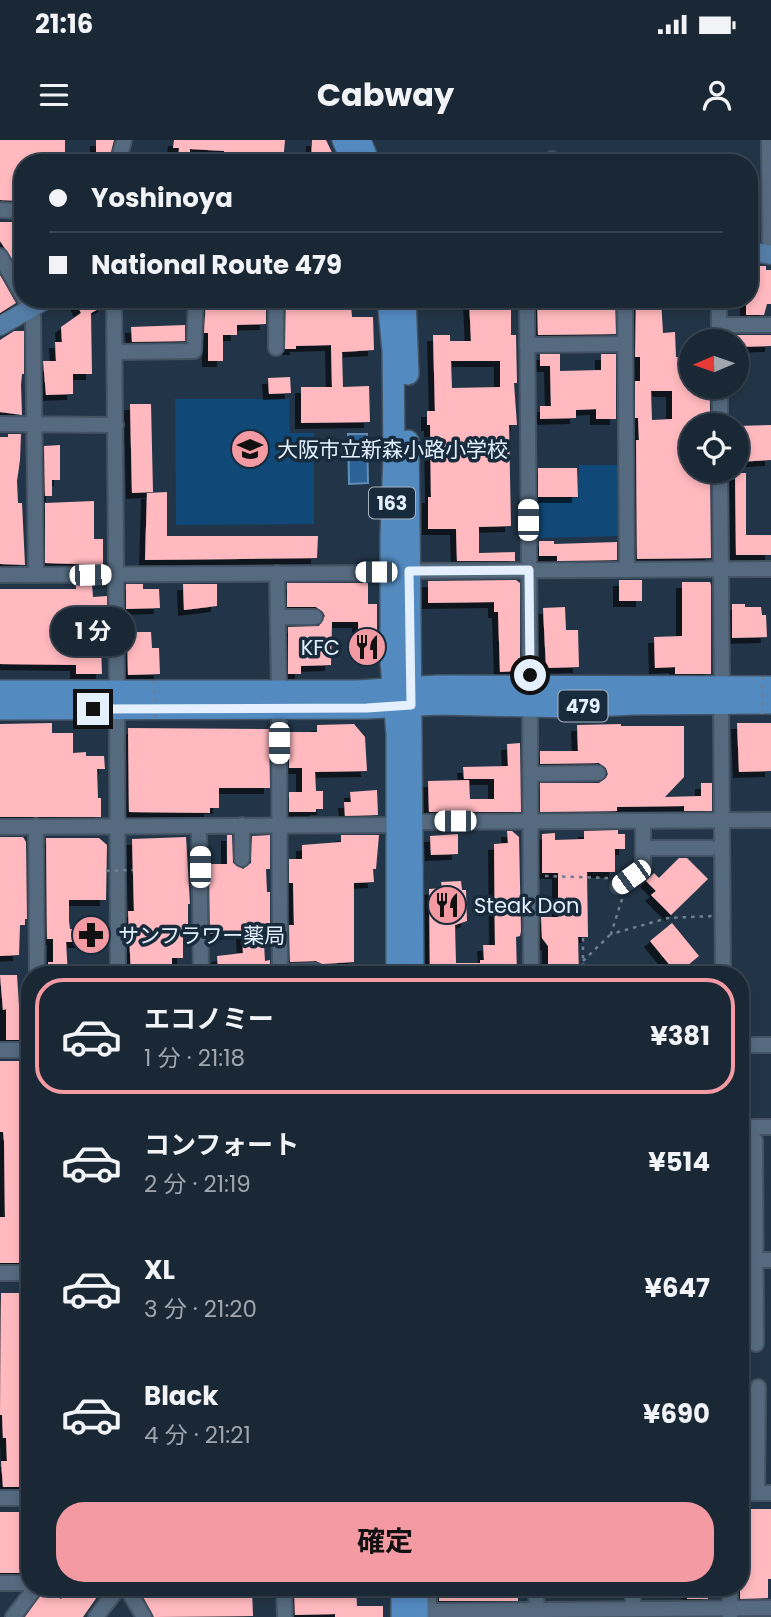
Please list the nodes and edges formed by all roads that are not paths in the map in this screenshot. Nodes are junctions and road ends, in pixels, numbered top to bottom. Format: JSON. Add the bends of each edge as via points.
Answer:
{"nodes":[{"id":1,"x":769,"y":140,"type":"edge"},
{"id":2,"x":771,"y":255,"type":"edge"},
{"id":3,"x":0,"y":256,"type":"edge"},
{"id":4,"x":14,"y":280,"type":"edge"},
{"id":5,"x":19,"y":308,"type":"edge"},
{"id":6,"x":29,"y":308,"type":"edge"},
{"id":7,"x":114,"y":308,"type":"edge"},
{"id":8,"x":196,"y":308,"type":"edge"},
{"id":9,"x":276,"y":308,"type":"edge"},
{"id":10,"x":389,"y":308,"type":"edge"},
{"id":11,"x":406,"y":308,"type":"edge"},
{"id":12,"x":527,"y":308,"type":"edge"},
{"id":13,"x":625,"y":308,"type":"edge"},
{"id":14,"x":719,"y":308,"type":"edge"},
{"id":15,"x":719,"y":325,"type":"junction"},
{"id":16,"x":771,"y":325,"type":"edge"},
{"id":17,"x":0,"y":326,"type":"edge"},
{"id":18,"x":719,"y":329,"type":"edge"},
{"id":19,"x":625,"y":344,"type":"junction"},
{"id":20,"x":527,"y":345,"type":"junction"},
{"id":21,"x":276,"y":348,"type":"dead end"},
{"id":22,"x":115,"y":352,"type":"junction"},
{"id":23,"x":0,"y":424,"type":"edge"},
{"id":24,"x":33,"y":424,"type":"junction"},
{"id":25,"x":116,"y":425,"type":"junction"},
{"id":26,"x":720,"y":483,"type":"edge"},
{"id":27,"x":721,"y":569,"type":"junction"},
{"id":28,"x":771,"y":569,"type":"edge"},
{"id":29,"x":529,"y":570,"type":"junction"},
{"id":30,"x":627,"y":570,"type":"junction"},
{"id":31,"x":400,"y":572,"type":"junction"},
{"id":32,"x":277,"y":573,"type":"junction"},
{"id":33,"x":116,"y":574,"type":"junction"},
{"id":34,"x":0,"y":575,"type":"edge"},
{"id":35,"x":36,"y":575,"type":"junction"},
{"id":36,"x":278,"y":617,"type":"junction"},
{"id":37,"x":315,"y":617,"type":"dead end"},
{"id":38,"x":767,"y":682,"type":"edge"},
{"id":39,"x":0,"y":691,"type":"edge"},
{"id":40,"x":722,"y":695,"type":"junction"},
{"id":41,"x":403,"y":697,"type":"junction"},
{"id":42,"x":530,"y":697,"type":"junction"},
{"id":43,"x":117,"y":699,"type":"junction"},
{"id":44,"x":279,"y":700,"type":"junction"},
{"id":45,"x":767,"y":708,"type":"edge"},
{"id":46,"x":0,"y":709,"type":"edge"},
{"id":47,"x":598,"y":773,"type":"dead end"},
{"id":48,"x":530,"y":774,"type":"junction"},
{"id":49,"x":723,"y":820,"type":"junction"},
{"id":50,"x":771,"y":820,"type":"edge"},
{"id":51,"x":531,"y":821,"type":"junction"},
{"id":52,"x":643,"y":821,"type":"junction"},
{"id":53,"x":405,"y":823,"type":"junction"},
{"id":54,"x":242,"y":825,"type":"junction"},
{"id":55,"x":279,"y":825,"type":"junction"},
{"id":56,"x":118,"y":826,"type":"junction"},
{"id":57,"x":199,"y":826,"type":"junction"},
{"id":58,"x":0,"y":827,"type":"edge"},
{"id":59,"x":36,"y":827,"type":"junction"},
{"id":60,"x":643,"y":848,"type":"junction"},
{"id":61,"x":711,"y":848,"type":"dead end"},
{"id":62,"x":242,"y":859,"type":"dead end"},
{"id":63,"x":618,"y":886,"type":"road end"},
{"id":64,"x":37,"y":966,"type":"edge"},
{"id":65,"x":118,"y":966,"type":"edge"},
{"id":66,"x":201,"y":966,"type":"edge"},
{"id":67,"x":280,"y":966,"type":"edge"},
{"id":68,"x":397,"y":966,"type":"edge"},
{"id":69,"x":412,"y":966,"type":"edge"},
{"id":70,"x":531,"y":966,"type":"edge"},
{"id":71,"x":723,"y":966,"type":"edge"},
{"id":72,"x":749,"y":1045,"type":"edge"},
{"id":73,"x":771,"y":1045,"type":"edge"},
{"id":74,"x":0,"y":1050,"type":"edge"},
{"id":75,"x":21,"y":1050,"type":"edge"},
{"id":76,"x":749,"y":1127,"type":"edge"},
{"id":77,"x":771,"y":1127,"type":"edge"},
{"id":78,"x":755,"y":1140,"type":"dead end"},
{"id":79,"x":756,"y":1260,"type":"junction"},
{"id":80,"x":771,"y":1260,"type":"edge"},
{"id":81,"x":0,"y":1273,"type":"edge"},
{"id":82,"x":21,"y":1273,"type":"edge"},
{"id":83,"x":756,"y":1344,"type":"dead end"},
{"id":84,"x":758,"y":1387,"type":"dead end"},
{"id":85,"x":764,"y":1493,"type":"edge"},
{"id":86,"x":0,"y":1498,"type":"edge"},
{"id":87,"x":21,"y":1498,"type":"edge"},
{"id":88,"x":0,"y":1583,"type":"edge"},
{"id":89,"x":21,"y":1583,"type":"edge"},
{"id":90,"x":29,"y":1596,"type":"edge"},
{"id":91,"x":112,"y":1596,"type":"edge"},
{"id":92,"x":131,"y":1596,"type":"edge"},
{"id":93,"x":284,"y":1596,"type":"edge"},
{"id":94,"x":401,"y":1596,"type":"edge"},
{"id":95,"x":420,"y":1596,"type":"edge"},
{"id":96,"x":633,"y":1596,"type":"edge"},
{"id":97,"x":771,"y":1608,"type":"edge"},
{"id":98,"x":633,"y":1609,"type":"junction"},
{"id":99,"x":425,"y":1613,"type":"edge"},
{"id":100,"x":537,"y":1613,"type":"edge"},
{"id":101,"x":689,"y":1613,"type":"edge"},
{"id":102,"x":730,"y":1613,"type":"edge"},
{"id":103,"x":475,"y":1614,"type":"edge"},
{"id":104,"x":13,"y":1617,"type":"edge"},
{"id":105,"x":96,"y":1617,"type":"edge"},
{"id":106,"x":144,"y":1617,"type":"edge"},
{"id":107,"x":285,"y":1617,"type":"edge"},
{"id":108,"x":402,"y":1617,"type":"edge"}],
"edges":[{"from":1,"to":2,"type":"street"},
{"from":3,"to":4,"type":"street"},
{"from":5,"to":17,"type":"main road"},
{"from":6,"to":24,"type":"street","via":[[33,317]]},
{"from":7,"to":22,"type":"street"},
{"from":8,"to":22,"type":"street","via":[[194,351]]},
{"from":9,"to":21,"type":"street"},
{"from":10,"to":31,"type":"highway","number":"163"},
{"from":11,"to":31,"type":"highway","number":"163"},
{"from":12,"to":20,"type":"street"},
{"from":13,"to":19,"type":"street"},
{"from":14,"to":15,"type":"street"},
{"from":15,"to":16,"type":"street"},
{"from":15,"to":18,"type":"street"},
{"from":19,"to":20,"type":"street"},
{"from":19,"to":30,"type":"street"},
{"from":20,"to":29,"type":"street"},
{"from":22,"to":25,"type":"street"},
{"from":23,"to":24,"type":"street"},
{"from":24,"to":25,"type":"street"},
{"from":24,"to":35,"type":"street"},
{"from":25,"to":33,"type":"street"},
{"from":26,"to":27,"type":"street"},
{"from":27,"to":28,"type":"street"},
{"from":27,"to":30,"type":"street"},
{"from":27,"to":40,"type":"street"},
{"from":29,"to":30,"type":"street"},
{"from":29,"to":31,"type":"street"},
{"from":29,"to":42,"type":"street"},
{"from":31,"to":32,"type":"street"},
{"from":31,"to":41,"type":"highway","number":"163"},
{"from":32,"to":33,"type":"street"},
{"from":32,"to":36,"type":"street"},
{"from":33,"to":35,"type":"street"},
{"from":33,"to":43,"type":"street"},
{"from":34,"to":35,"type":"street"},
{"from":36,"to":37,"type":"street"},
{"from":36,"to":44,"type":"street"},
{"from":38,"to":40,"type":"highway","number":"479"},
{"from":39,"to":43,"type":"highway","number":"479"},
{"from":40,"to":42,"type":"highway","number":"479"},
{"from":40,"to":45,"type":"highway","number":"479"},
{"from":40,"to":49,"type":"street"},
{"from":41,"to":42,"type":"highway","number":"479","via":[[438,686]]},
{"from":41,"to":44,"type":"highway","number":"479"},
{"from":41,"to":53,"type":"highway","number":"163"},
{"from":42,"to":48,"type":"street"},
{"from":43,"to":44,"type":"highway","number":"479"},
{"from":43,"to":46,"type":"highway","number":"479"},
{"from":43,"to":56,"type":"street"},
{"from":44,"to":55,"type":"street"},
{"from":47,"to":48,"type":"street"},
{"from":48,"to":51,"type":"street"},
{"from":49,"to":50,"type":"street"},
{"from":49,"to":52,"type":"street"},
{"from":49,"to":71,"type":"street"},
{"from":51,"to":52,"type":"street"},
{"from":51,"to":53,"type":"street"},
{"from":51,"to":70,"type":"street"},
{"from":52,"to":60,"type":"street"},
{"from":53,"to":55,"type":"street"},
{"from":53,"to":68,"type":"highway","number":"163","via":[[395,923]]},
{"from":53,"to":69,"type":"highway","number":"163"},
{"from":54,"to":55,"type":"street"},
{"from":54,"to":57,"type":"street"},
{"from":54,"to":62,"type":"street"},
{"from":55,"to":67,"type":"street"},
{"from":56,"to":57,"type":"street"},
{"from":56,"to":59,"type":"street"},
{"from":56,"to":65,"type":"street"},
{"from":57,"to":66,"type":"street"},
{"from":58,"to":59,"type":"street"},
{"from":59,"to":64,"type":"street"},
{"from":60,"to":61,"type":"street"},
{"from":60,"to":63,"type":"street","via":[[643,868]]},
{"from":72,"to":73,"type":"street"},
{"from":74,"to":75,"type":"street"},
{"from":76,"to":77,"type":"street"},
{"from":78,"to":79,"type":"street"},
{"from":79,"to":80,"type":"street"},
{"from":79,"to":83,"type":"street"},
{"from":81,"to":82,"type":"street"},
{"from":84,"to":85,"type":"street"},
{"from":86,"to":87,"type":"street"},
{"from":88,"to":89,"type":"street"},
{"from":90,"to":104,"type":"street"},
{"from":91,"to":105,"type":"street"},
{"from":92,"to":106,"type":"street"},
{"from":93,"to":107,"type":"street"},
{"from":94,"to":108,"type":"highway"},
{"from":95,"to":99,"type":"highway"},
{"from":96,"to":98,"type":"street"},
{"from":97,"to":102,"type":"street"},
{"from":98,"to":100,"type":"street"},
{"from":98,"to":101,"type":"street"},
{"from":99,"to":103,"type":"street"},
{"from":100,"to":103,"type":"street"},
{"from":101,"to":102,"type":"street"}]}
